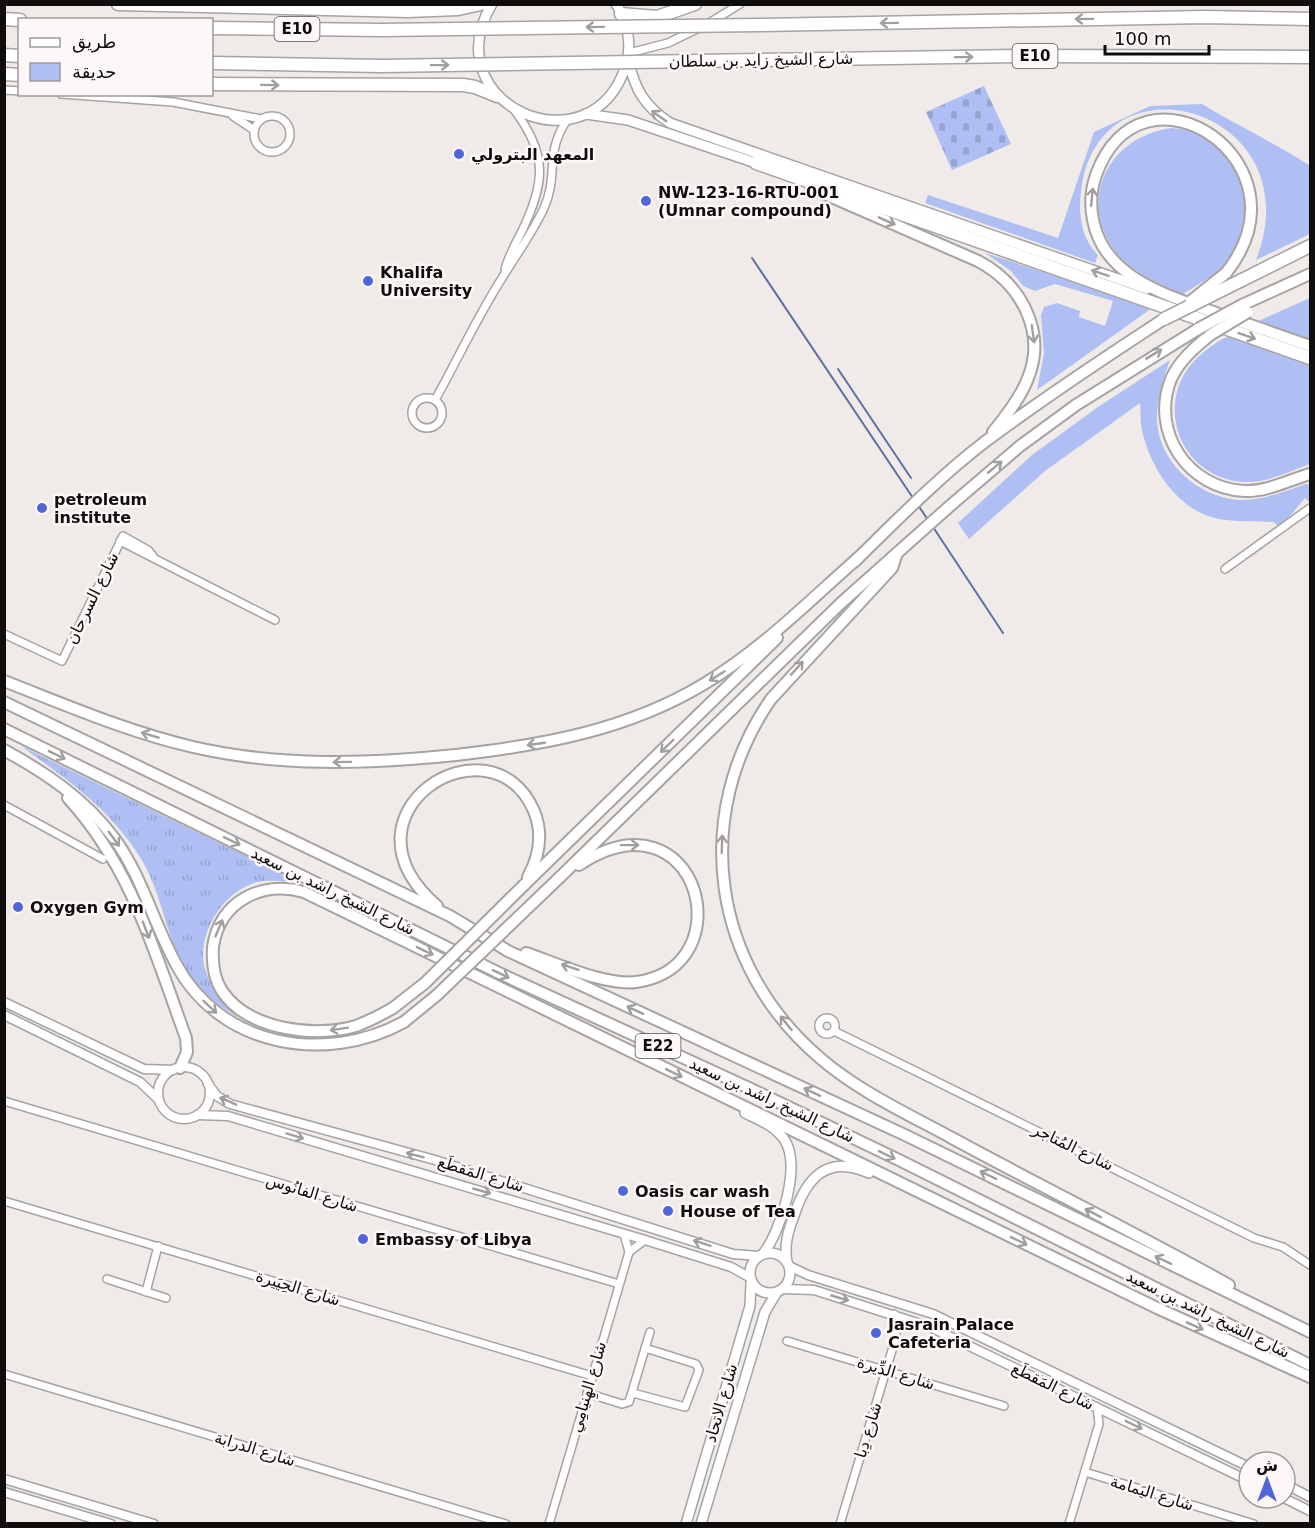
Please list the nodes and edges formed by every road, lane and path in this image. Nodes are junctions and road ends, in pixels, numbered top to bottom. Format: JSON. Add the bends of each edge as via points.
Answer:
{"nodes":[{"id":1,"x":118,"y":4,"type":"edge"},
{"id":2,"x":440,"y":4,"type":"edge"},
{"id":3,"x":481,"y":4,"type":"edge"},
{"id":4,"x":492,"y":4,"type":"edge"},
{"id":5,"x":695,"y":4,"type":"edge"},
{"id":6,"x":740,"y":4,"type":"edge"},
{"id":7,"x":618,"y":8,"type":"edge"},
{"id":8,"x":408,"y":11,"type":"junction"},
{"id":9,"x":1311,"y":19,"type":"edge"},
{"id":10,"x":213,"y":28,"type":"edge"},
{"id":11,"x":628,"y":57,"type":"junction"},
{"id":12,"x":1311,"y":57,"type":"edge"},
{"id":13,"x":213,"y":63,"type":"edge"},
{"id":14,"x":213,"y":84,"type":"edge"},
{"id":15,"x":89,"y":96,"type":"edge"},
{"id":16,"x":497,"y":96,"type":"junction"},
{"id":17,"x":225,"y":111,"type":"junction"},
{"id":18,"x":515,"y":111,"type":"junction"},
{"id":19,"x":586,"y":114,"type":"junction"},
{"id":20,"x":261,"y":119,"type":"junction"},
{"id":21,"x":567,"y":120,"type":"junction"},
{"id":22,"x":254,"y":130,"type":"junction"},
{"id":23,"x":1242,"y":149,"type":"dead end"},
{"id":24,"x":756,"y":163,"type":"junction"},
{"id":25,"x":1260,"y":185,"type":"dead end"},
{"id":26,"x":1311,"y":246,"type":"edge"},
{"id":27,"x":504,"y":274,"type":"junction"},
{"id":28,"x":1311,"y":274,"type":"edge"},
{"id":29,"x":1175,"y":298,"type":"junction"},
{"id":30,"x":1246,"y":308,"type":"junction"},
{"id":31,"x":1164,"y":319,"type":"junction"},
{"id":32,"x":1311,"y":346,"type":"edge"},
{"id":33,"x":1311,"y":358,"type":"edge"},
{"id":34,"x":435,"y":400,"type":"junction"},
{"id":35,"x":986,"y":442,"type":"junction"},
{"id":36,"x":1309,"y":476,"type":"edge"},
{"id":37,"x":1311,"y":508,"type":"edge"},
{"id":38,"x":897,"y":553,"type":"junction"},
{"id":39,"x":858,"y":558,"type":"junction"},
{"id":40,"x":1225,"y":569,"type":"dead end"},
{"id":41,"x":275,"y":620,"type":"dead end"},
{"id":42,"x":4,"y":634,"type":"edge"},
{"id":43,"x":4,"y":681,"type":"edge"},
{"id":44,"x":4,"y":702,"type":"edge"},
{"id":45,"x":4,"y":729,"type":"edge"},
{"id":46,"x":4,"y":750,"type":"edge"},
{"id":47,"x":47,"y":776,"type":"junction"},
{"id":48,"x":4,"y":805,"type":"edge"},
{"id":49,"x":103,"y":859,"type":"dead end"},
{"id":50,"x":559,"y":878,"type":"junction"},
{"id":51,"x":524,"y":885,"type":"junction"},
{"id":52,"x":450,"y":916,"type":"junction"},
{"id":53,"x":508,"y":951,"type":"junction"},
{"id":54,"x":4,"y":1002,"type":"edge"},
{"id":55,"x":4,"y":1015,"type":"edge"},
{"id":56,"x":834,"y":1031,"type":"dead end"},
{"id":57,"x":176,"y":1069,"type":"junction"},
{"id":58,"x":208,"y":1084,"type":"junction"},
{"id":59,"x":727,"y":1098,"type":"junction"},
{"id":60,"x":158,"y":1099,"type":"junction"},
{"id":61,"x":4,"y":1101,"type":"edge"},
{"id":62,"x":197,"y":1115,"type":"junction"},
{"id":63,"x":907,"y":1186,"type":"junction"},
{"id":64,"x":4,"y":1201,"type":"edge"},
{"id":65,"x":624,"y":1233,"type":"junction"},
{"id":66,"x":645,"y":1240,"type":"junction"},
{"id":67,"x":158,"y":1246,"type":"junction"},
{"id":68,"x":629,"y":1251,"type":"junction"},
{"id":69,"x":761,"y":1255,"type":"junction"},
{"id":70,"x":788,"y":1264,"type":"junction"},
{"id":71,"x":1311,"y":1265,"type":"edge"},
{"id":72,"x":107,"y":1279,"type":"dead end"},
{"id":73,"x":750,"y":1280,"type":"junction"},
{"id":74,"x":619,"y":1284,"type":"junction"},
{"id":75,"x":780,"y":1291,"type":"junction"},
{"id":76,"x":146,"y":1292,"type":"junction"},
{"id":77,"x":166,"y":1298,"type":"dead end"},
{"id":78,"x":894,"y":1314,"type":"junction"},
{"id":79,"x":913,"y":1320,"type":"junction"},
{"id":80,"x":1311,"y":1331,"type":"edge"},
{"id":81,"x":650,"y":1332,"type":"dead end"},
{"id":82,"x":896,"y":1337,"type":"junction"},
{"id":83,"x":787,"y":1341,"type":"dead end"},
{"id":84,"x":645,"y":1348,"type":"junction"},
{"id":85,"x":1311,"y":1365,"type":"edge"},
{"id":86,"x":886,"y":1370,"type":"junction"},
{"id":87,"x":4,"y":1374,"type":"edge"},
{"id":88,"x":592,"y":1376,"type":"junction"},
{"id":89,"x":1311,"y":1377,"type":"edge"},
{"id":90,"x":586,"y":1393,"type":"junction"},
{"id":91,"x":633,"y":1393,"type":"junction"},
{"id":92,"x":1004,"y":1406,"type":"dead end"},
{"id":93,"x":1097,"y":1407,"type":"junction"},
{"id":94,"x":1111,"y":1414,"type":"junction"},
{"id":95,"x":1099,"y":1424,"type":"junction"},
{"id":96,"x":1237,"y":1461,"type":"edge"},
{"id":97,"x":1237,"y":1468,"type":"edge"},
{"id":98,"x":1085,"y":1472,"type":"junction"},
{"id":99,"x":1230,"y":1472,"type":"junction"},
{"id":100,"x":1237,"y":1475,"type":"edge"},
{"id":101,"x":4,"y":1479,"type":"edge"},
{"id":102,"x":1297,"y":1490,"type":"edge"},
{"id":103,"x":4,"y":1492,"type":"edge"},
{"id":104,"x":1311,"y":1497,"type":"edge"},
{"id":105,"x":1297,"y":1504,"type":"edge"},
{"id":106,"x":1311,"y":1511,"type":"edge"},
{"id":107,"x":111,"y":1524,"type":"edge"},
{"id":108,"x":154,"y":1524,"type":"edge"},
{"id":109,"x":506,"y":1524,"type":"edge"},
{"id":110,"x":549,"y":1524,"type":"edge"},
{"id":111,"x":686,"y":1524,"type":"edge"},
{"id":112,"x":701,"y":1524,"type":"edge"},
{"id":113,"x":840,"y":1524,"type":"edge"},
{"id":114,"x":1069,"y":1524,"type":"edge"},
{"id":115,"x":1254,"y":1524,"type":"edge"}],
"edges":[{"from":1,"to":8,"type":"highway"},
{"from":2,"to":8,"type":"street"},
{"from":3,"to":8,"type":"highway"},
{"from":4,"to":16,"type":"main road","via":[[480,32],[478,49],[487,82]]},
{"from":5,"to":7,"type":"highway","via":[[657,16]]},
{"from":6,"to":11,"type":"street","via":[[686,35]]},
{"from":7,"to":11,"type":"main road","via":[[628,33]]},
{"from":9,"to":10,"type":"highway","number":"E10","one_way":true,"bridge":true,"via":[[1205,17],[382,30]]},
{"from":11,"to":19,"type":"main road","via":[[613,92]]},
{"from":29,"to":11,"type":"main road","one_way":true,"via":[[670,123],[641,98]]},
{"from":13,"to":12,"type":"highway","name":"شارع الشيخ زايد بن سلطان","number":"E10","one_way":true,"bridge":true,"via":[[382,66],[1035,56]]},
{"from":14,"to":16,"type":"highway","one_way":true,"via":[[463,85]]},
{"from":15,"to":17,"type":"street","via":[[173,102]]},
{"from":16,"to":18,"type":"main road"},
{"from":17,"to":20,"type":"street"},
{"from":17,"to":22,"type":"street"},
{"from":18,"to":21,"type":"main road","via":[[533,118]]},
{"from":18,"to":27,"type":"street","via":[[537,147],[541,176]]},
{"from":19,"to":21,"type":"main road"},
{"from":19,"to":24,"type":"main road","via":[[628,120]]},
{"from":20,"to":22,"type":"street"},
{"from":20,"to":22,"type":"street","via":[[270,116],[284,121],[290,133],[287,143],[276,151],[265,150],[256,142]]},
{"from":21,"to":27,"type":"street","via":[[554,143],[546,204]]},
{"from":29,"to":23,"type":"highway","one_way":true,"via":[[1142,283],[1111,259],[1100,243],[1091,208],[1095,176],[1117,142],[1140,126],[1154,122],[1188,120],[1203,124],[1219,130]]},
{"from":24,"to":33,"type":"highway","one_way":true},
{"from":24,"to":35,"type":"highway","one_way":true,"via":[[978,261],[1012,288],[1030,318],[1034,356],[1019,396]]},
{"from":25,"to":31,"type":"highway","bridge":true,"via":[[1258,226],[1246,252],[1226,273]]},
{"from":26,"to":31,"type":"highway","bridge":true},
{"from":27,"to":34,"type":"street"},
{"from":28,"to":30,"type":"highway"},
{"from":29,"to":32,"type":"highway"},
{"from":30,"to":36,"type":"highway","bridge":true,"via":[[1179,365],[1167,394],[1169,436],[1196,474],[1228,489],[1265,489]]},
{"from":38,"to":30,"type":"highway","one_way":true,"bridge":true,"via":[[1020,446],[1076,405],[1198,329]]},
{"from":31,"to":35,"type":"highway"},
{"from":34,"to":34,"type":"street","via":[[422,399],[414,406],[412,416],[417,425],[429,429],[441,421],[442,410]]},
{"from":35,"to":39,"type":"highway"},
{"from":37,"to":40,"type":"street"},
{"from":38,"to":50,"type":"highway"},
{"from":80,"to":38,"type":"highway","one_way":true,"via":[[837,1072],[792,1031],[749,969],[735,934],[722,862],[725,814],[735,770],[771,699],[891,568]]},
{"from":39,"to":43,"type":"highway","one_way":true,"via":[[760,644],[703,685],[605,728],[536,744],[366,762],[301,763],[242,757],[133,729]]},
{"from":39,"to":51,"type":"highway","one_way":true},
{"from":41,"to":42,"type":"street","name":"شارع السرحان","via":[[121,538],[62,661]]},
{"from":44,"to":52,"type":"highway","name":"شارع الشيخ راشد بن سعيد","number":"E22"},
{"from":45,"to":85,"type":"highway","name":"شارع الشيخ راشد بن سعيد","number":"E22","one_way":true,"via":[[499,973],[891,1156]]},
{"from":46,"to":47,"type":"highway"},
{"from":47,"to":50,"type":"highway","one_way":true,"bridge":true,"via":[[91,811],[114,838],[141,884],[176,965],[195,993],[218,1014],[275,1041],[305,1045],[357,1041],[404,1022]]},
{"from":47,"to":57,"type":"highway","one_way":true,"via":[[102,840],[124,876],[186,1038],[188,1052]]},
{"from":48,"to":49,"type":"street"},
{"from":50,"to":53,"type":"highway","one_way":true,"via":[[612,847],[638,845],[663,852],[683,868],[696,891],[699,918],[690,946],[667,971],[635,982],[619,982],[524,952]]},
{"from":51,"to":52,"type":"highway","via":[[537,858],[540,831],[524,794],[509,781],[490,773],[464,770],[442,777],[416,799],[405,819],[401,842],[410,876]]},
{"from":51,"to":59,"type":"highway","one_way":true,"bridge":true,"via":[[425,983],[393,1008],[355,1026],[331,1030],[280,1027],[238,1007],[222,992],[215,976],[215,934],[235,904],[252,893],[281,887],[304,892]]},
{"from":52,"to":53,"type":"highway","name":"شارع الشيخ راشد بن سعيد","number":"E22"},
{"from":80,"to":53,"type":"highway","name":"شارع الشيخ راشد بن سعيد","number":"E22","one_way":true,"via":[[915,1140]]},
{"from":54,"to":57,"type":"street","via":[[144,1069]]},
{"from":55,"to":60,"type":"street","via":[[140,1082]]},
{"from":56,"to":71,"type":"street","name":"شارع المُتاجر","via":[[1254,1238],[1283,1247]]},
{"from":57,"to":58,"type":"street","via":[[194,1069]]},
{"from":57,"to":60,"type":"street","via":[[159,1085]]},
{"from":58,"to":62,"type":"street","via":[[207,1104]]},
{"from":69,"to":58,"type":"street","name":"شارع المَقطَع","one_way":true,"via":[[733,1254],[435,1160],[230,1104]]},
{"from":59,"to":63,"type":"highway"},
{"from":59,"to":69,"type":"main road","via":[[775,1129],[791,1154],[792,1166],[775,1232]]},
{"from":60,"to":62,"type":"street","via":[[165,1111],[177,1118]]},
{"from":61,"to":74,"type":"street","name":"شارع الفانُوس"},
{"from":62,"to":65,"type":"street","name":"شارع المَقطَع","one_way":true,"via":[[228,1116]]},
{"from":63,"to":70,"type":"main road","via":[[854,1167],[821,1172],[800,1195],[786,1240]]},
{"from":63,"to":89,"type":"highway","one_way":true,"via":[[1178,1318]]},
{"from":64,"to":67,"type":"street","name":"شارع الحِيَيرة"},
{"from":65,"to":66,"type":"street","name":"شارع المَقطَع"},
{"from":65,"to":68,"type":"street"},
{"from":66,"to":68,"type":"street"},
{"from":66,"to":73,"type":"street","name":"شارع المَقطَع","via":[[731,1267]]},
{"from":67,"to":76,"type":"street"},
{"from":67,"to":88,"type":"street","name":"شارع الحِيَيرة"},
{"from":68,"to":74,"type":"street","name":"شارع الهِنيامِي"},
{"from":69,"to":70,"type":"main road","via":[[776,1254]]},
{"from":69,"to":73,"type":"main road","via":[[751,1265]]},
{"from":70,"to":75,"type":"main road","via":[[789,1278]]},
{"from":70,"to":96,"type":"street","name":"شارع المَقطَع","via":[[808,1275],[933,1314]]},
{"from":72,"to":76,"type":"street"},
{"from":73,"to":75,"type":"main road","via":[[759,1291]]},
{"from":73,"to":111,"type":"main road","name":"شارع الاتحاد","via":[[750,1306]]},
{"from":74,"to":88,"type":"street","name":"شارع الهِنيامِي"},
{"from":75,"to":78,"type":"street","name":"شارع المَقطَع","one_way":true,"via":[[814,1290]]},
{"from":75,"to":112,"type":"main road","name":"شارع الاتحاد","via":[[765,1312]]},
{"from":76,"to":77,"type":"street"},
{"from":78,"to":79,"type":"street","name":"شارع المَقطَع"},
{"from":78,"to":82,"type":"street","name":"شارع دِبا"},
{"from":79,"to":82,"type":"street","name":"شارع دِبا"},
{"from":79,"to":93,"type":"street","name":"شارع المَقطَع"},
{"from":81,"to":84,"type":"street"},
{"from":82,"to":86,"type":"street","name":"شارع دِبا"},
{"from":83,"to":86,"type":"street","name":"شارع الدِّيرة"},
{"from":84,"to":91,"type":"street"},
{"from":84,"to":91,"type":"street","via":[[696,1364],[698,1372],[685,1407]]},
{"from":86,"to":92,"type":"street","name":"شارع الدِّيرة"},
{"from":86,"to":113,"type":"street","name":"شارع دِبا"},
{"from":87,"to":109,"type":"street","name":"شارع الدرابة"},
{"from":88,"to":90,"type":"street","name":"شارع الهِنيامِي"},
{"from":90,"to":91,"type":"street","via":[[624,1404]]},
{"from":90,"to":110,"type":"street","name":"شارع الهِنيامِي"},
{"from":93,"to":94,"type":"street","name":"شارع المَقطَع"},
{"from":93,"to":95,"type":"street"},
{"from":94,"to":95,"type":"street"},
{"from":94,"to":99,"type":"street","name":"شارع المَقطَع","one_way":true},
{"from":95,"to":98,"type":"street"},
{"from":97,"to":99,"type":"street"},
{"from":98,"to":114,"type":"street"},
{"from":98,"to":115,"type":"street","name":"شارع اليَمامة"},
{"from":99,"to":100,"type":"street","name":"شارع المَقطَع"},
{"from":101,"to":108,"type":"street"},
{"from":102,"to":104,"type":"street"},
{"from":103,"to":107,"type":"street"},
{"from":105,"to":106,"type":"street"}]}
